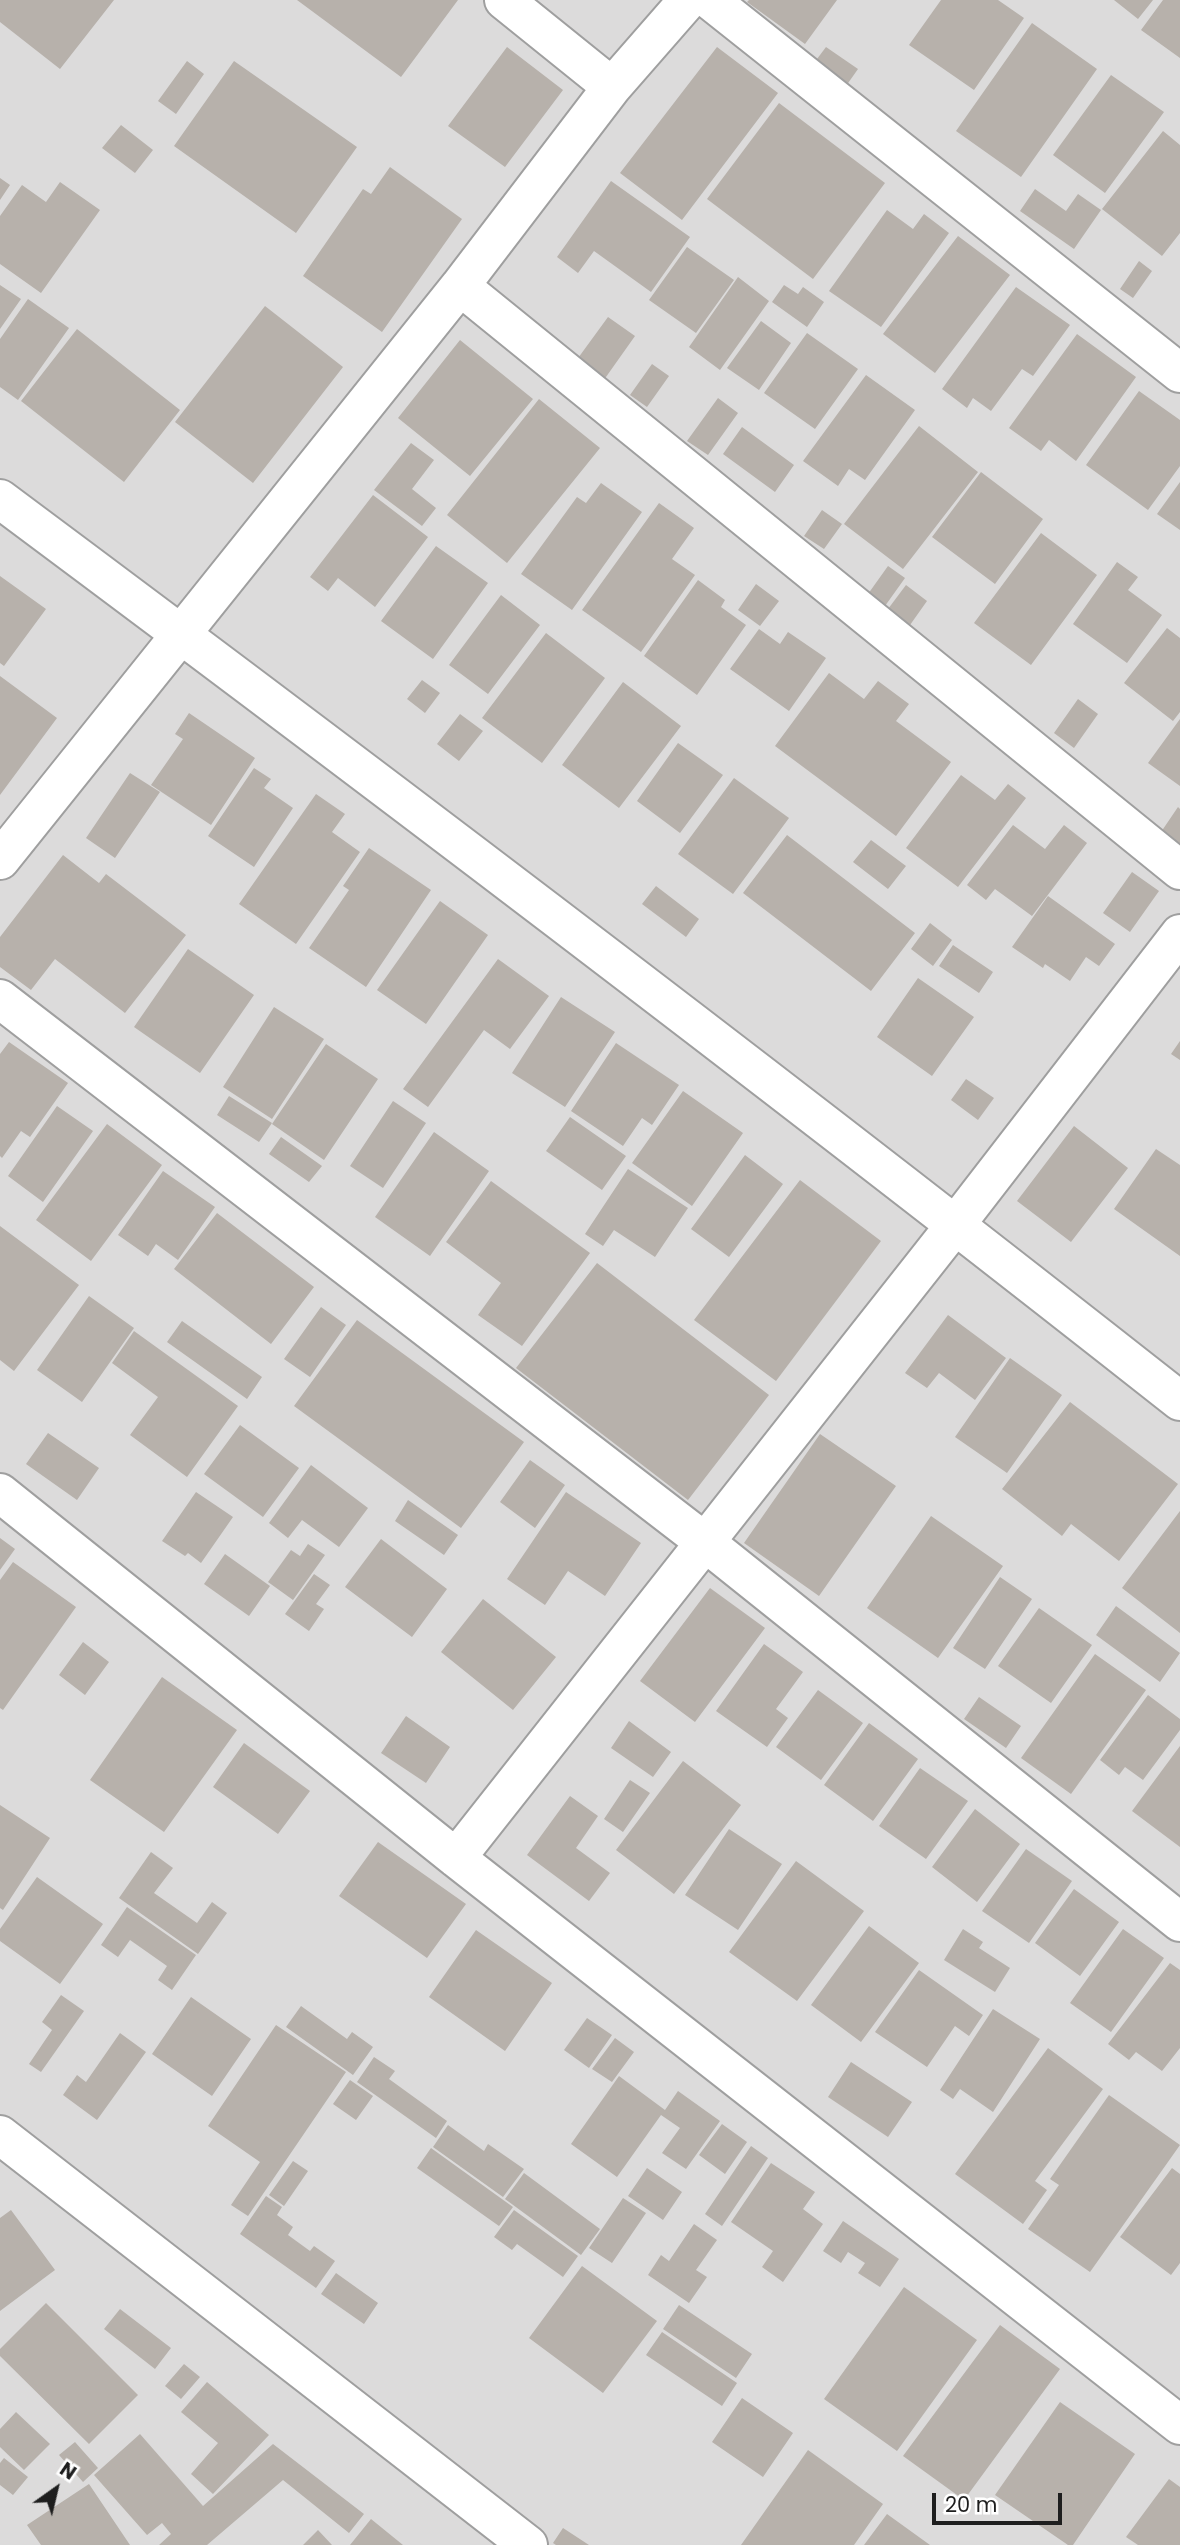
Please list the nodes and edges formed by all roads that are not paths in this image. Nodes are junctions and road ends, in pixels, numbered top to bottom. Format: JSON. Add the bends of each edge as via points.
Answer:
{"nodes":[{"id":1,"x":504,"y":0,"type":"edge"},
{"id":2,"x":688,"y":0,"type":"edge"},
{"id":3,"x":710,"y":0,"type":"edge"},
{"id":4,"x":612,"y":87,"type":"junction"},
{"id":5,"x":460,"y":285,"type":"junction"},
{"id":6,"x":1180,"y":373,"type":"edge"},
{"id":7,"x":0,"y":499,"type":"edge"},
{"id":8,"x":181,"y":634,"type":"junction"},
{"id":9,"x":0,"y":860,"type":"edge"},
{"id":10,"x":1180,"y":870,"type":"edge"},
{"id":11,"x":1180,"y":934,"type":"edge"},
{"id":12,"x":0,"y":999,"type":"edge"},
{"id":13,"x":956,"y":1224,"type":"junction"},
{"id":14,"x":1180,"y":1401,"type":"edge"},
{"id":15,"x":0,"y":1493,"type":"edge"},
{"id":16,"x":706,"y":1543,"type":"junction"},
{"id":17,"x":456,"y":1858,"type":"junction"},
{"id":18,"x":1180,"y":1922,"type":"edge"},
{"id":19,"x":0,"y":2135,"type":"edge"},
{"id":20,"x":1180,"y":2425,"type":"edge"},
{"id":21,"x":528,"y":2545,"type":"edge"}],
"edges":[{"from":1,"to":4,"type":"street"},
{"from":2,"to":4,"type":"street"},
{"from":3,"to":6,"type":"street"},
{"from":4,"to":5,"type":"street"},
{"from":5,"to":8,"type":"street"},
{"from":5,"to":10,"type":"street"},
{"from":7,"to":8,"type":"street"},
{"from":8,"to":9,"type":"street"},
{"from":8,"to":13,"type":"street"},
{"from":11,"to":13,"type":"street"},
{"from":12,"to":16,"type":"street"},
{"from":13,"to":14,"type":"street"},
{"from":13,"to":16,"type":"street"},
{"from":15,"to":17,"type":"street"},
{"from":16,"to":17,"type":"street"},
{"from":16,"to":18,"type":"street"},
{"from":17,"to":20,"type":"street"},
{"from":19,"to":21,"type":"street"}]}
